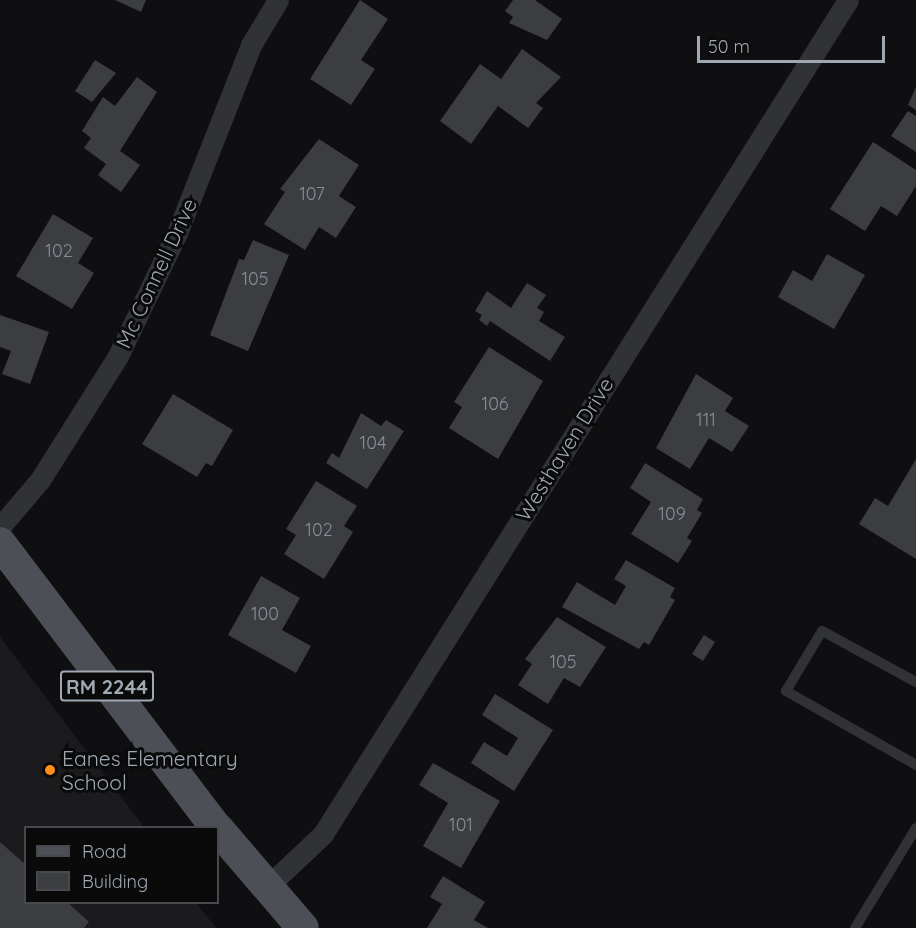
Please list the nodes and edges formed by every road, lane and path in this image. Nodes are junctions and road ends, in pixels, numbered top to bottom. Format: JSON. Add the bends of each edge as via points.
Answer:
{"nodes":[{"id":1,"x":278,"y":0,"type":"edge"},
{"id":2,"x":848,"y":0,"type":"edge"},
{"id":3,"x":0,"y":527,"type":"edge"},
{"id":4,"x":0,"y":543,"type":"edge"},
{"id":5,"x":916,"y":682,"type":"edge"},
{"id":6,"x":916,"y":765,"type":"edge"},
{"id":7,"x":212,"y":826,"type":"edge"},
{"id":8,"x":916,"y":828,"type":"edge"},
{"id":9,"x":220,"y":837,"type":"edge"},
{"id":10,"x":267,"y":887,"type":"junction"},
{"id":11,"x":303,"y":928,"type":"edge"},
{"id":12,"x":855,"y":928,"type":"edge"}],
"edges":[{"from":1,"to":3,"type":"street","name":"Mc Connell Drive","via":[[252,45],[177,233],[118,356],[40,480]]},
{"from":2,"to":10,"type":"street","name":"Westhaven Drive","via":[[323,834]]},
{"from":4,"to":7,"type":"main road","number":"RM 2244"},
{"from":5,"to":6,"type":"lane","via":[[822,631],[786,691]]},
{"from":8,"to":12,"type":"lane"},
{"from":9,"to":10,"type":"main road","number":"RM 2244"},
{"from":10,"to":11,"type":"main road","number":"RM 2244"}]}
